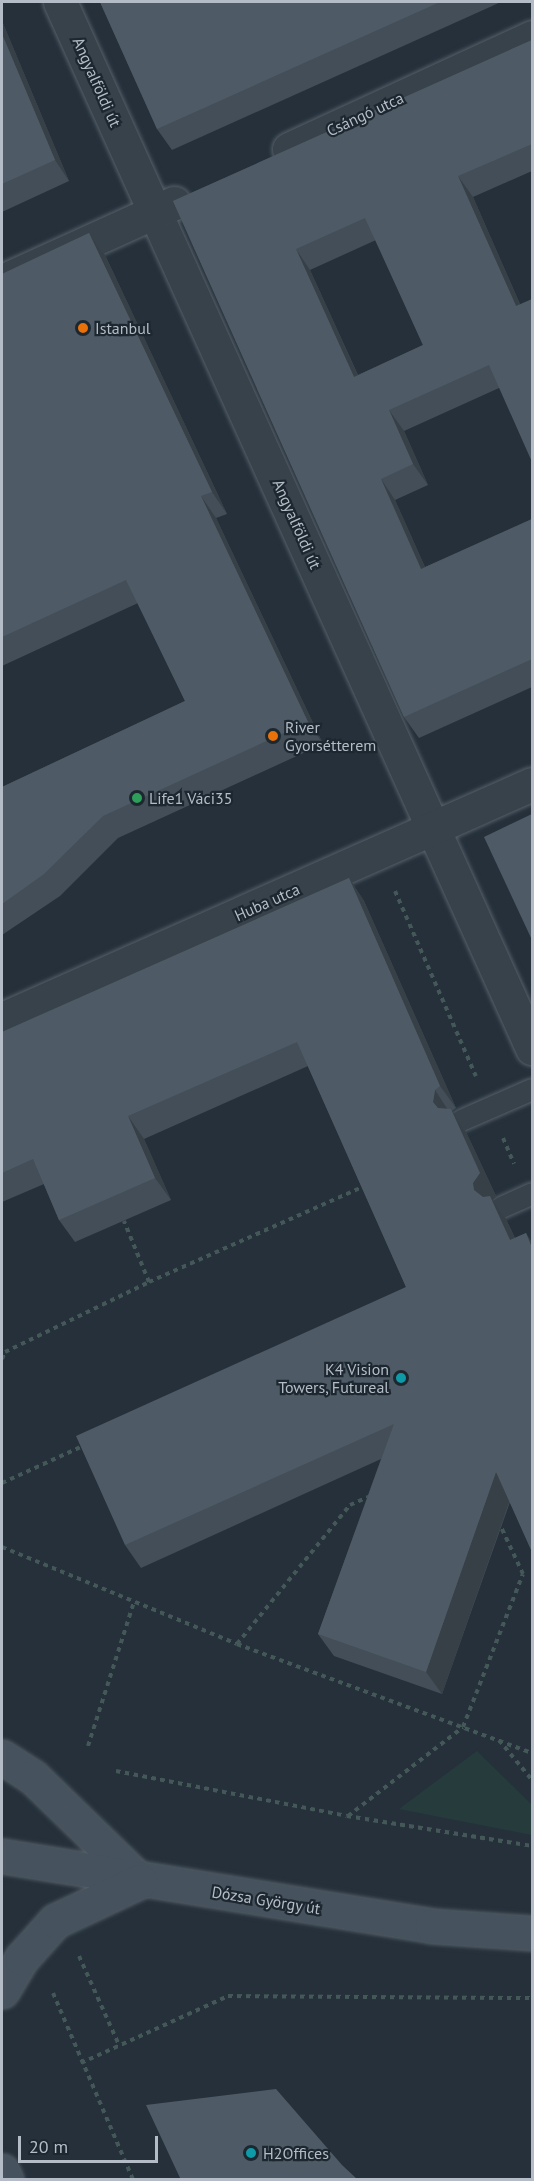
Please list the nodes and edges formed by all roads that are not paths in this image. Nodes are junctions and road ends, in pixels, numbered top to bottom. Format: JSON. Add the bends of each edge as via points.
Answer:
{"nodes":[{"id":1,"x":60,"y":2,"type":"edge"},
{"id":2,"x":532,"y":37,"type":"edge"},
{"id":3,"x":263,"y":161,"type":"edge"},
{"id":4,"x":198,"y":191,"type":"edge"},
{"id":5,"x":155,"y":211,"type":"junction"},
{"id":6,"x":2,"y":281,"type":"edge"},
{"id":7,"x":532,"y":784,"type":"edge"},
{"id":8,"x":435,"y":828,"type":"junction"},
{"id":9,"x":2,"y":1018,"type":"edge"},
{"id":10,"x":532,"y":1048,"type":"edge"},
{"id":11,"x":532,"y":1089,"type":"edge"},
{"id":12,"x":461,"y":1120,"type":"dead end"},
{"id":13,"x":530,"y":1194,"type":"edge"},
{"id":14,"x":501,"y":1207,"type":"dead end"},
{"id":15,"x":2,"y":1757,"type":"edge"},
{"id":16,"x":2,"y":1856,"type":"edge"},
{"id":17,"x":140,"y":1881,"type":"junction"},
{"id":18,"x":532,"y":1932,"type":"edge"},
{"id":19,"x":2,"y":1991,"type":"edge"},
{"id":20,"x":2,"y":2171,"type":"edge"},
{"id":21,"x":6,"y":2180,"type":"edge"}],
"edges":[{"from":1,"to":5,"type":"street","name":"Angyalföldi út"},
{"from":2,"to":3,"type":"street","name":"Csángó utca"},
{"from":4,"to":5,"type":"street"},
{"from":5,"to":6,"type":"street"},
{"from":5,"to":8,"type":"street","name":"Angyalföldi út"},
{"from":7,"to":8,"type":"street","name":"Huba utca"},
{"from":8,"to":9,"type":"street","name":"Huba utca"},
{"from":8,"to":10,"type":"street","name":"Angyalföldi út"},
{"from":11,"to":12,"type":"lane"},
{"from":13,"to":14,"type":"lane"},
{"from":15,"to":17,"type":"main road","via":[[33,1777]]},
{"from":16,"to":17,"type":"main road","name":"Dózsa György út"},
{"from":17,"to":18,"type":"main road","name":"Dózsa György út","via":[[432,1926]]},
{"from":17,"to":19,"type":"main road","via":[[56,1921],[22,1958]]},
{"from":20,"to":21,"type":"main road"}]}
